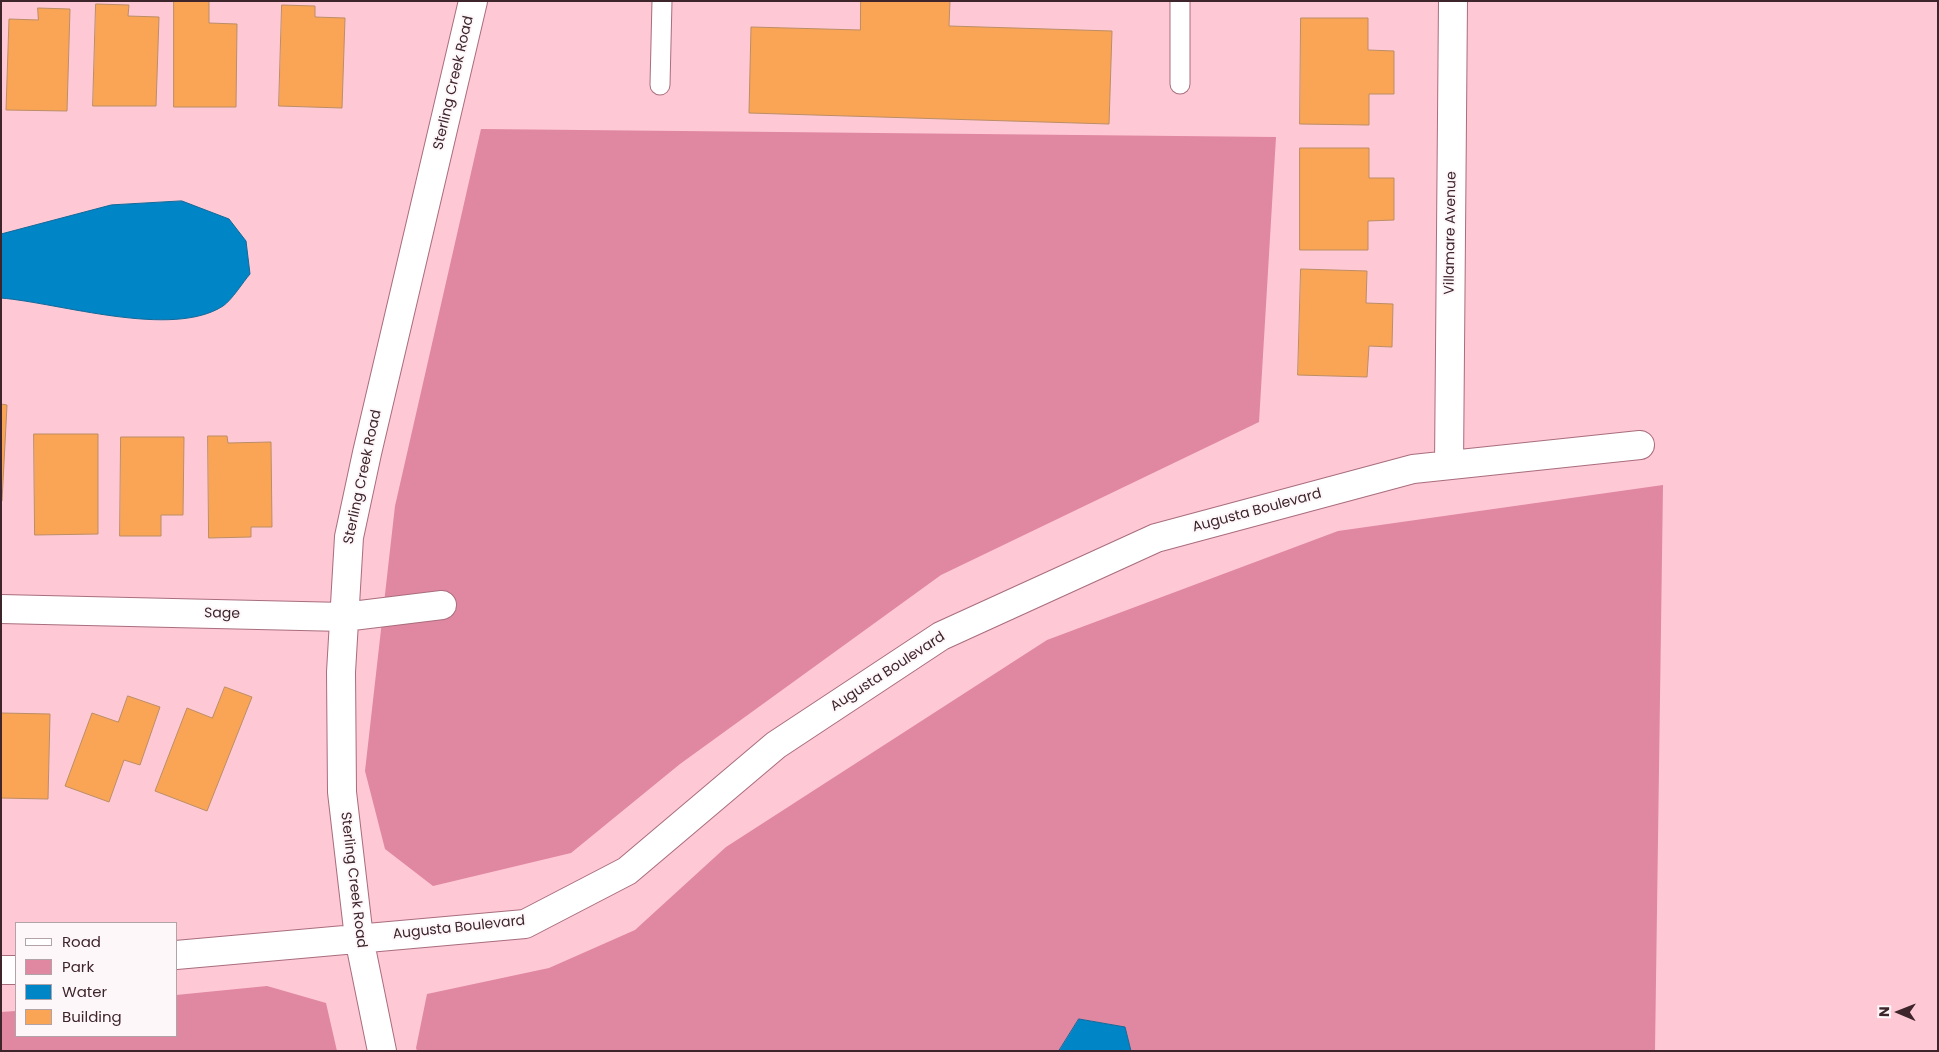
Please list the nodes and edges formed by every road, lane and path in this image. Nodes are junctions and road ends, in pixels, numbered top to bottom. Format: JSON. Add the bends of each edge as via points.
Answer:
{"nodes":[{"id":1,"x":473,"y":1,"type":"edge"},
{"id":2,"x":662,"y":1,"type":"edge"},
{"id":3,"x":1180,"y":1,"type":"edge"},
{"id":4,"x":1453,"y":1,"type":"edge"},
{"id":5,"x":660,"y":84,"type":"dead end"},
{"id":6,"x":1180,"y":84,"type":"dead end"},
{"id":7,"x":1640,"y":445,"type":"dead end"},
{"id":8,"x":1449,"y":465,"type":"junction"},
{"id":9,"x":442,"y":605,"type":"dead end"},
{"id":10,"x":1,"y":609,"type":"edge"},
{"id":11,"x":344,"y":617,"type":"junction"},
{"id":12,"x":360,"y":938,"type":"junction"},
{"id":13,"x":178,"y":954,"type":"edge"},
{"id":14,"x":1,"y":970,"type":"edge"},
{"id":15,"x":15,"y":970,"type":"edge"},
{"id":16,"x":382,"y":1051,"type":"edge"}],
"edges":[{"from":1,"to":11,"type":"street","name":"Sterling Creek Road","via":[[348,538]]},
{"from":2,"to":5,"type":"lane"},
{"from":3,"to":6,"type":"lane"},
{"from":4,"to":8,"type":"street","name":"Villamare Avenue"},
{"from":7,"to":8,"type":"street","name":"Augusta Boulevard"},
{"from":8,"to":12,"type":"street","name":"Augusta Boulevard","via":[[1413,469],[1156,538],[941,636],[776,745],[627,871],[525,924]]},
{"from":9,"to":11,"type":"street","name":"Sage"},
{"from":10,"to":11,"type":"street","name":"Sage"},
{"from":11,"to":12,"type":"street","name":"Sterling Creek Road","via":[[342,792]]},
{"from":12,"to":13,"type":"street","name":"Augusta Boulevard"},
{"from":12,"to":16,"type":"street","name":"Sterling Creek Road"},
{"from":14,"to":15,"type":"street"}]}
